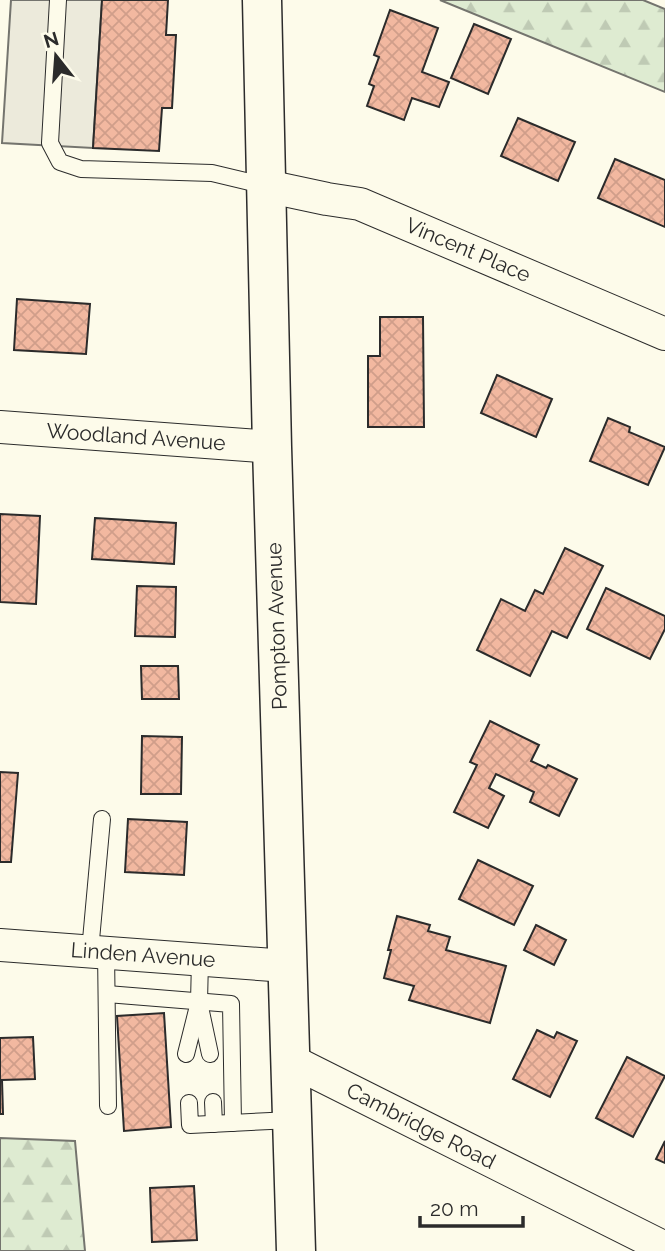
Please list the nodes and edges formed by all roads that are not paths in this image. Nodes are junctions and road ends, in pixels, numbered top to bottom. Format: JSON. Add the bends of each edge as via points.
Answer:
{"nodes":[{"id":1,"x":58,"y":0,"type":"edge"},
{"id":2,"x":262,"y":0,"type":"edge"},
{"id":3,"x":266,"y":186,"type":"junction"},
{"id":4,"x":665,"y":334,"type":"edge"},
{"id":5,"x":0,"y":427,"type":"edge"},
{"id":6,"x":272,"y":447,"type":"junction"},
{"id":7,"x":102,"y":818,"type":"dead end"},
{"id":8,"x":0,"y":945,"type":"edge"},
{"id":9,"x":98,"y":951,"type":"junction"},
{"id":10,"x":200,"y":960,"type":"junction"},
{"id":11,"x":286,"y":966,"type":"junction"},
{"id":12,"x":107,"y":994,"type":"junction"},
{"id":13,"x":199,"y":1002,"type":"junction"},
{"id":14,"x":186,"y":1054,"type":"dead end"},
{"id":15,"x":210,"y":1054,"type":"dead end"},
{"id":16,"x":290,"y":1060,"type":"junction"},
{"id":17,"x":213,"y":1102,"type":"dead end"},
{"id":18,"x":189,"y":1103,"type":"dead end"},
{"id":19,"x":108,"y":1106,"type":"dead end"},
{"id":20,"x":292,"y":1120,"type":"junction"},
{"id":21,"x":233,"y":1123,"type":"junction"},
{"id":22,"x":214,"y":1124,"type":"junction"},
{"id":23,"x":665,"y":1248,"type":"edge"},
{"id":24,"x":296,"y":1251,"type":"edge"}],
"edges":[{"from":1,"to":3,"type":"lane","via":[[50,143],[60,162],[81,169],[212,173]]},
{"from":2,"to":3,"type":"main road","name":"Pompton Avenue"},
{"from":3,"to":4,"type":"street","name":"Vincent Place","via":[[360,204]]},
{"from":3,"to":6,"type":"main road","name":"Pompton Avenue"},
{"from":5,"to":6,"type":"street","name":"Woodland Avenue"},
{"from":6,"to":11,"type":"main road","name":"Pompton Avenue"},
{"from":7,"to":9,"type":"lane"},
{"from":8,"to":9,"type":"street","name":"Linden Avenue"},
{"from":9,"to":10,"type":"street","name":"Linden Avenue"},
{"from":9,"to":12,"type":"lane"},
{"from":10,"to":11,"type":"street","name":"Linden Avenue"},
{"from":10,"to":13,"type":"lane"},
{"from":11,"to":16,"type":"main road","name":"Pompton Avenue"},
{"from":12,"to":13,"type":"lane"},
{"from":12,"to":19,"type":"lane"},
{"from":13,"to":14,"type":"lane"},
{"from":13,"to":15,"type":"lane"},
{"from":13,"to":21,"type":"lane","via":[[231,1004]]},
{"from":16,"to":20,"type":"main road","name":"Pompton Avenue"},
{"from":16,"to":23,"type":"street","name":"Cambridge Road"},
{"from":17,"to":22,"type":"lane"},
{"from":18,"to":22,"type":"lane","via":[[190,1125]]},
{"from":20,"to":21,"type":"lane"},
{"from":20,"to":24,"type":"main road","name":"Pompton Avenue"},
{"from":21,"to":22,"type":"lane"}]}
